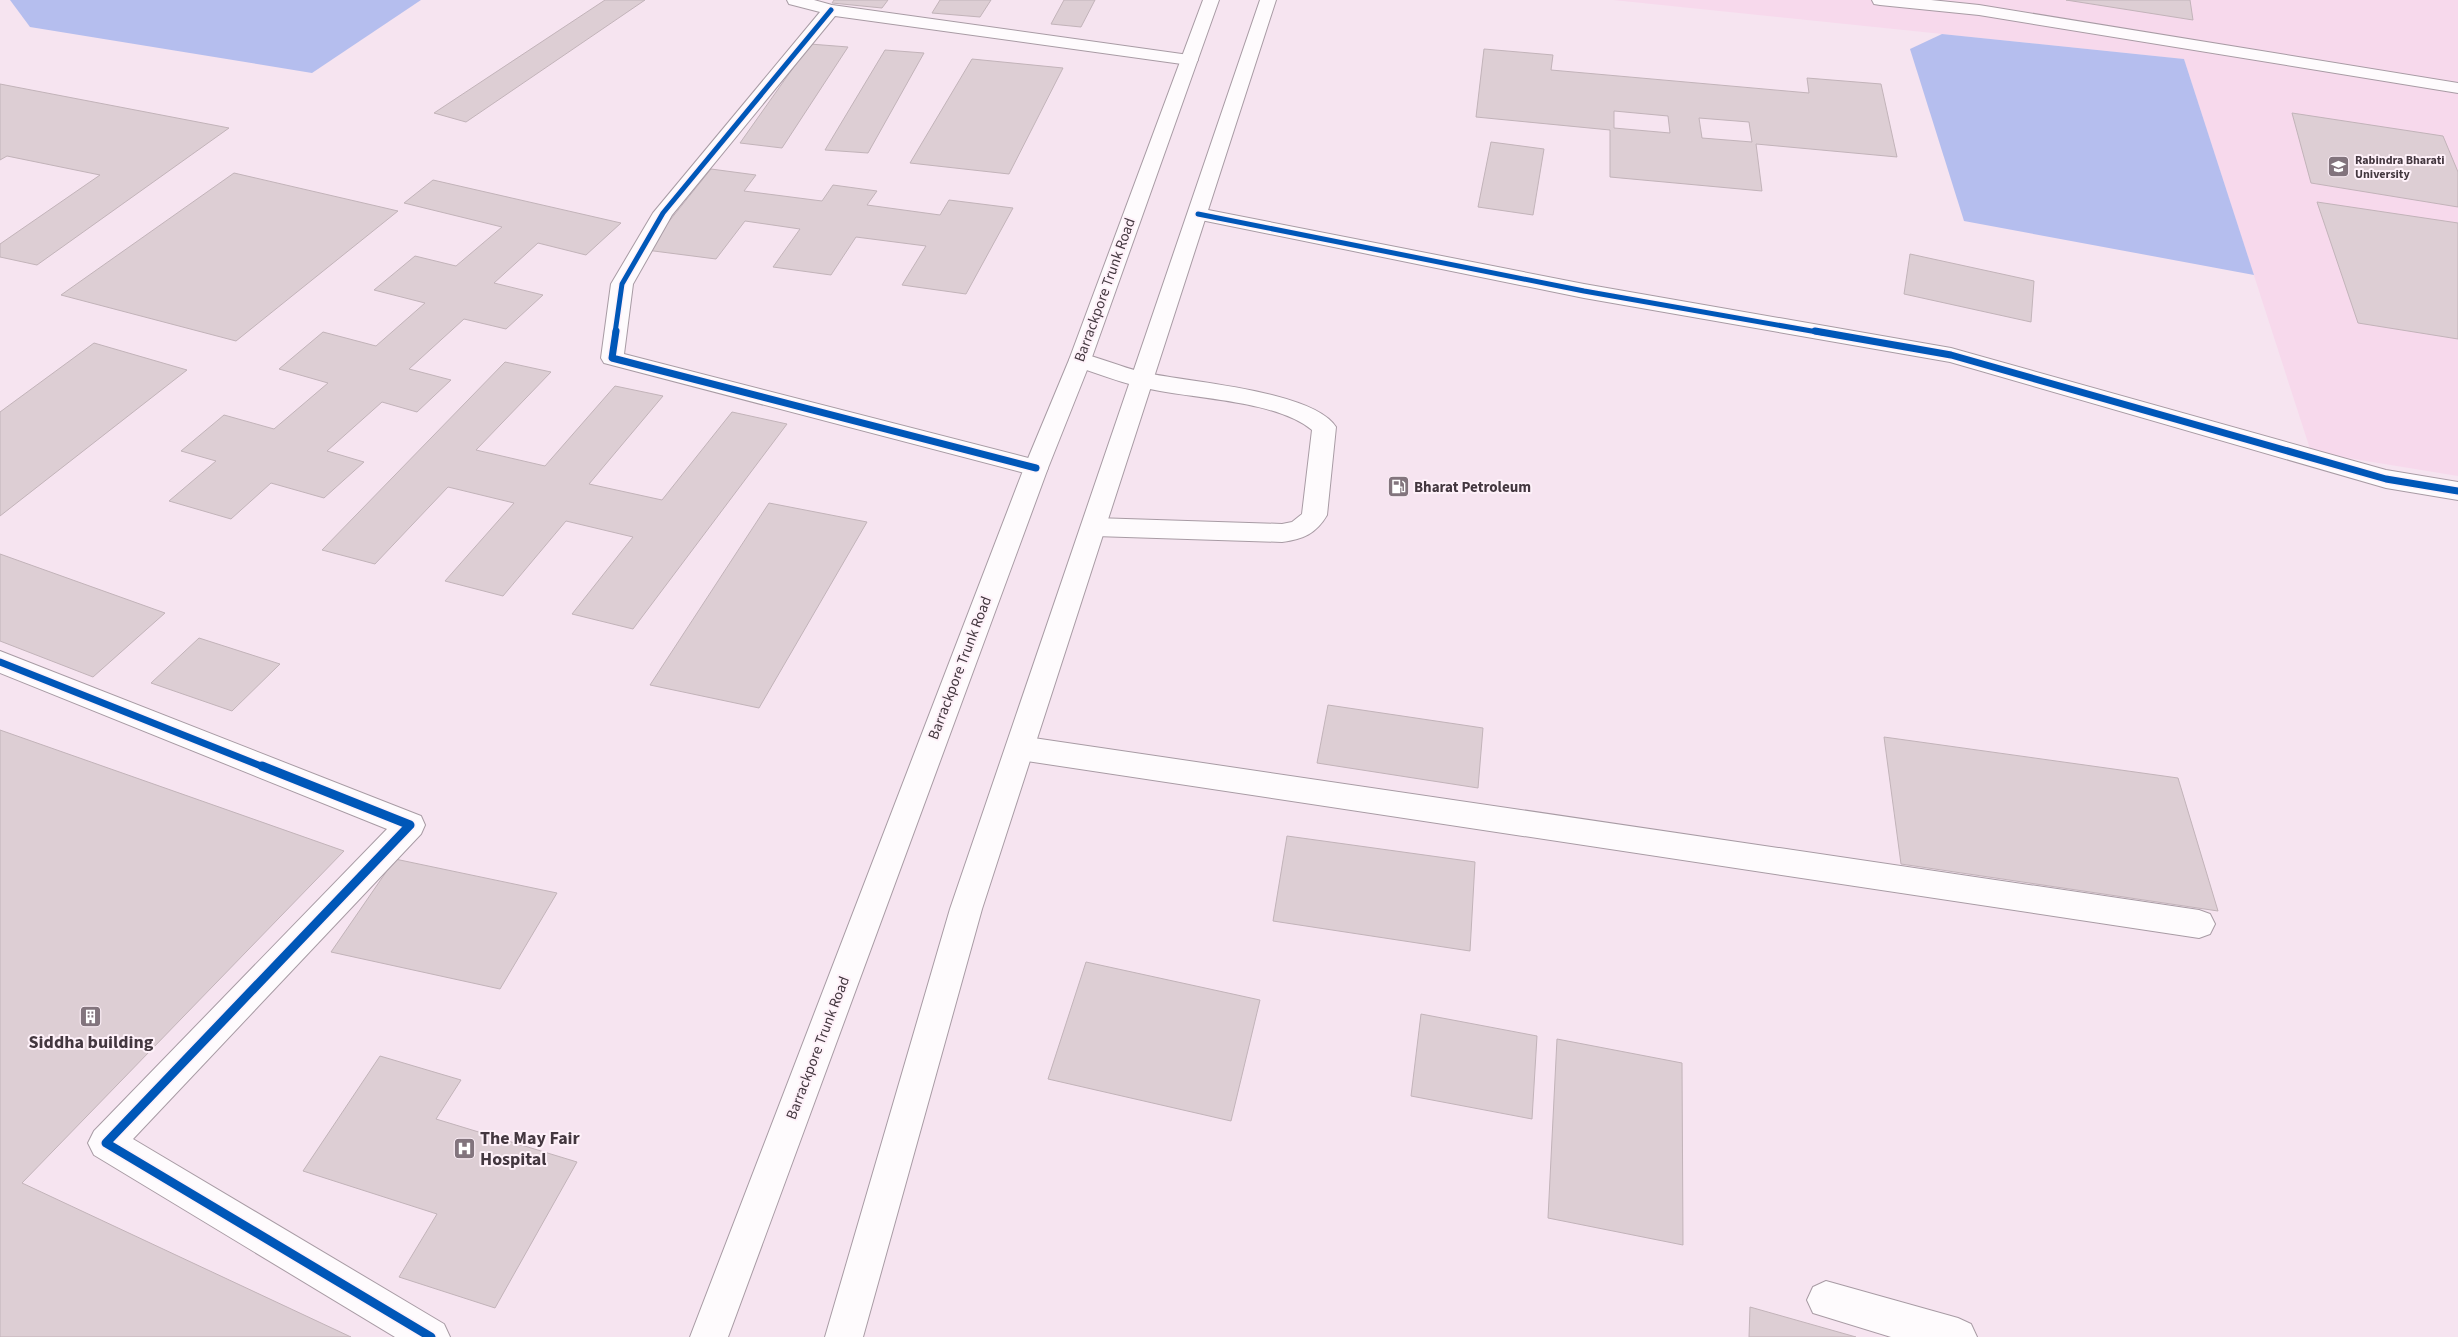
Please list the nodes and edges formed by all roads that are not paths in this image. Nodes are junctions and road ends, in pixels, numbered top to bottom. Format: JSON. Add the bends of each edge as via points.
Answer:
{"nodes":[{"id":1,"x":795,"y":0,"type":"edge"},
{"id":2,"x":1211,"y":0,"type":"edge"},
{"id":3,"x":1268,"y":0,"type":"edge"},
{"id":4,"x":1880,"y":0,"type":"edge"},
{"id":5,"x":832,"y":10,"type":"junction"},
{"id":6,"x":1189,"y":60,"type":"junction"},
{"id":7,"x":2458,"y":88,"type":"edge"},
{"id":8,"x":1198,"y":214,"type":"junction"},
{"id":9,"x":1080,"y":360,"type":"junction"},
{"id":10,"x":1142,"y":380,"type":"junction"},
{"id":11,"x":1036,"y":468,"type":"junction"},
{"id":12,"x":2458,"y":491,"type":"edge"},
{"id":13,"x":1095,"y":527,"type":"junction"},
{"id":14,"x":0,"y":662,"type":"edge"},
{"id":15,"x":1020,"y":748,"type":"junction"},
{"id":16,"x":2198,"y":924,"type":"dead end"},
{"id":17,"x":1826,"y":1300,"type":"dead end"},
{"id":18,"x":431,"y":1337,"type":"edge"},
{"id":19,"x":709,"y":1337,"type":"edge"},
{"id":20,"x":844,"y":1337,"type":"edge"},
{"id":21,"x":1958,"y":1337,"type":"edge"}],
"edges":[{"from":1,"to":5,"type":"street"},
{"from":2,"to":6,"type":"street","name":"Barrackpore Trunk Road"},
{"from":3,"to":8,"type":"street"},
{"from":4,"to":7,"type":"street","via":[[1979,10]]},
{"from":5,"to":6,"type":"street"},
{"from":5,"to":11,"type":"street","via":[[663,213],[622,284],[612,358]]},
{"from":6,"to":9,"type":"street","name":"Barrackpore Trunk Road"},
{"from":8,"to":10,"type":"street"},
{"from":8,"to":12,"type":"street","via":[[1584,291],[1951,355],[2386,479]]},
{"from":9,"to":10,"type":"street"},
{"from":9,"to":11,"type":"street","name":"Barrackpore Trunk Road"},
{"from":10,"to":13,"type":"street"},
{"from":10,"to":13,"type":"street","via":[[1294,409],[1319,420],[1324,427],[1314,516],[1304,528],[1282,533]]},
{"from":11,"to":19,"type":"street","name":"Barrackpore Trunk Road"},
{"from":13,"to":15,"type":"street"},
{"from":14,"to":18,"type":"street","via":[[410,825],[106,1143]]},
{"from":15,"to":16,"type":"street"},
{"from":15,"to":20,"type":"street","via":[[966,909]]},
{"from":17,"to":21,"type":"street"}]}
